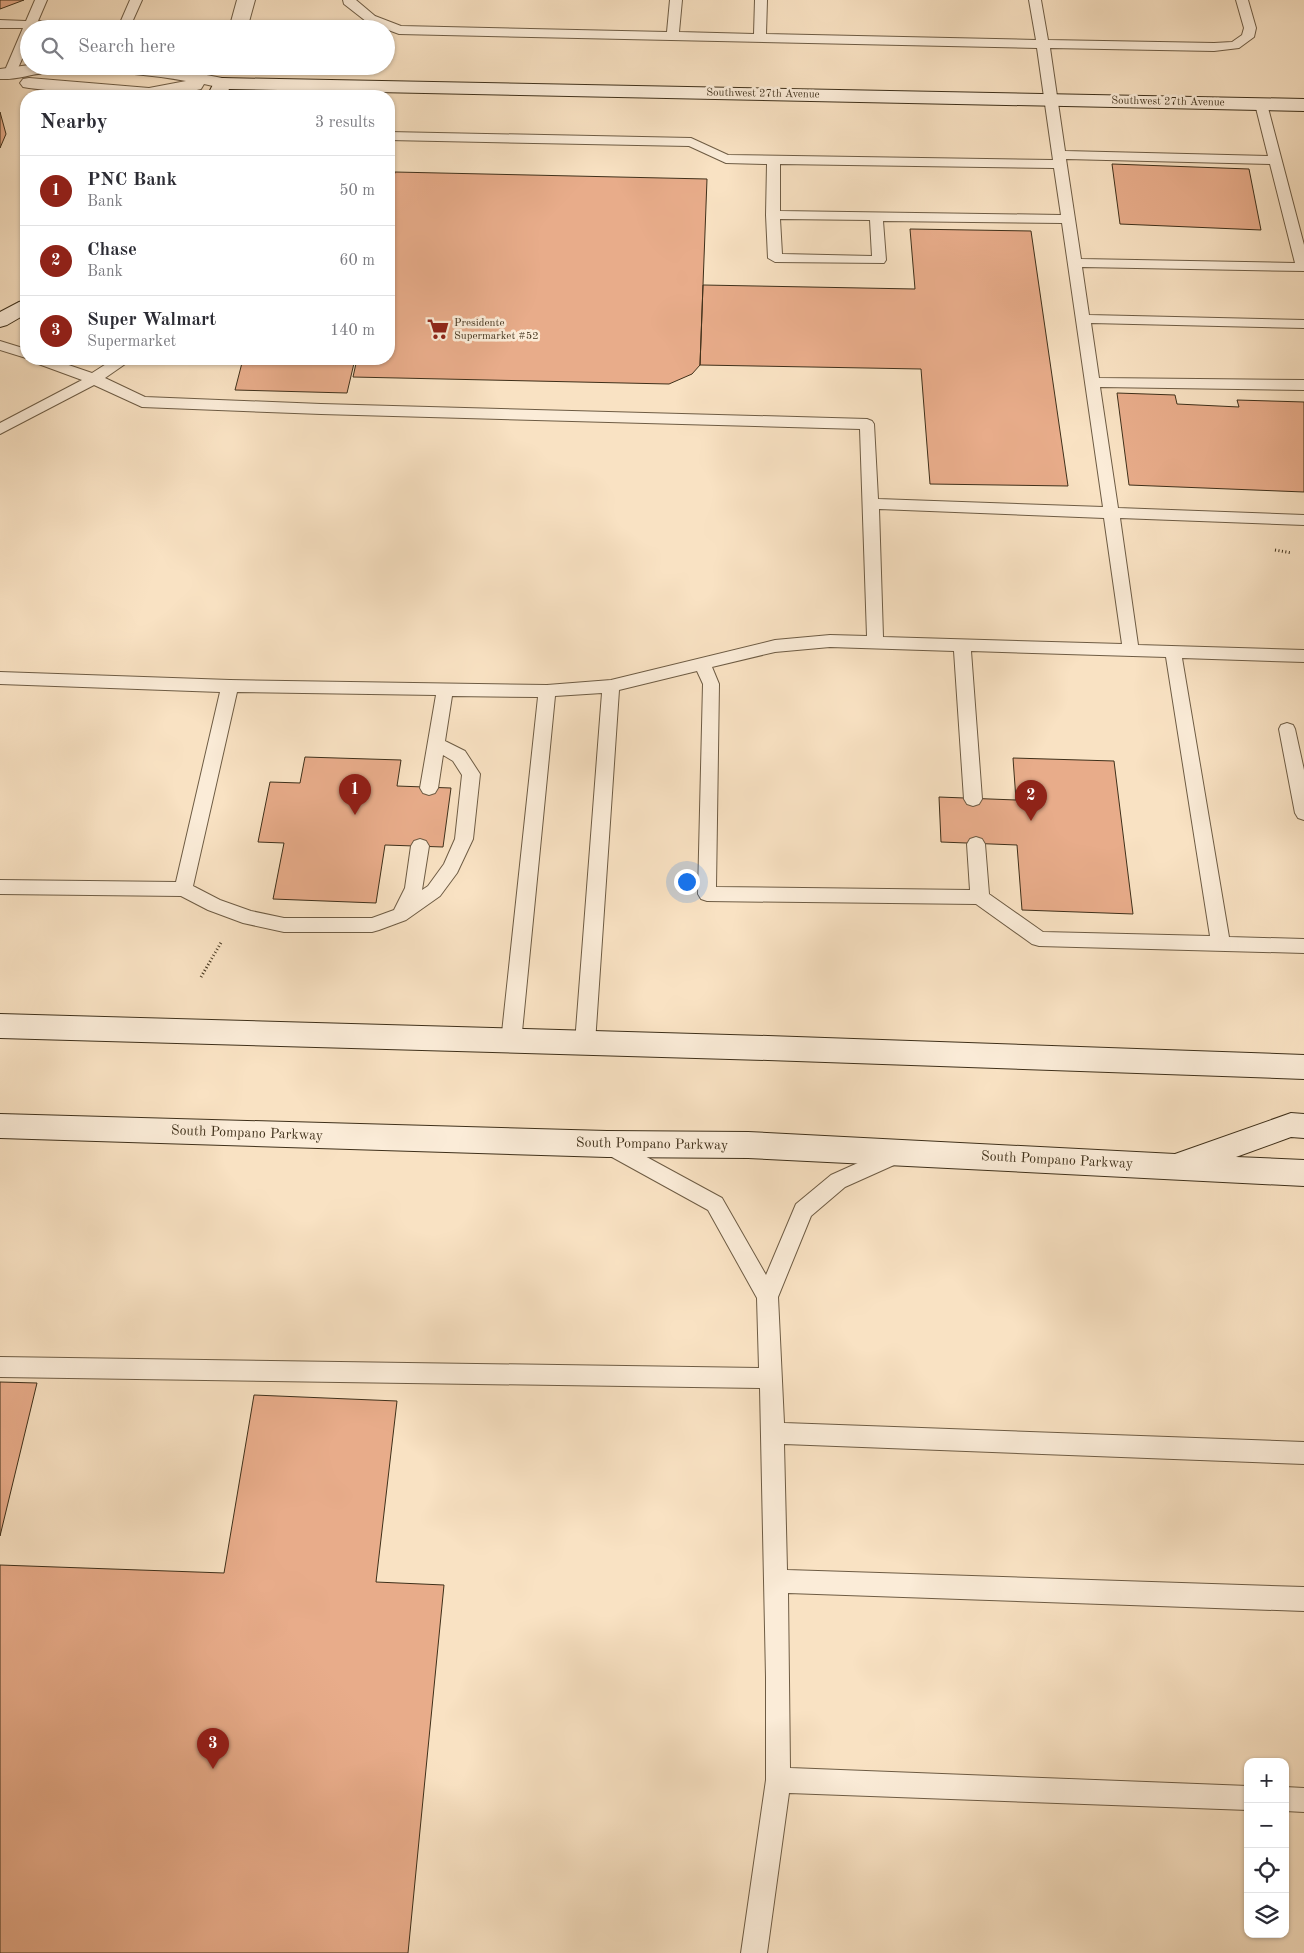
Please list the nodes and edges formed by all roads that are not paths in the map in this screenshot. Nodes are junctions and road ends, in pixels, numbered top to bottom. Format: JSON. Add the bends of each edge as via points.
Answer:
{"nodes":[{"id":1,"x":41,"y":0,"type":"edge"},
{"id":2,"x":136,"y":0,"type":"edge"},
{"id":3,"x":246,"y":0,"type":"edge"},
{"id":4,"x":349,"y":0,"type":"edge"},
{"id":5,"x":676,"y":0,"type":"edge"},
{"id":6,"x":761,"y":0,"type":"edge"},
{"id":7,"x":1035,"y":0,"type":"edge"},
{"id":8,"x":1242,"y":0,"type":"edge"},
{"id":9,"x":32,"y":20,"type":"edge"},
{"id":10,"x":127,"y":20,"type":"edge"},
{"id":11,"x":240,"y":20,"type":"edge"},
{"id":12,"x":374,"y":20,"type":"edge"},
{"id":13,"x":0,"y":24,"type":"edge"},
{"id":14,"x":20,"y":24,"type":"edge"},
{"id":15,"x":395,"y":28,"type":"edge"},
{"id":16,"x":673,"y":36,"type":"junction"},
{"id":17,"x":760,"y":38,"type":"junction"},
{"id":18,"x":20,"y":44,"type":"edge"},
{"id":19,"x":1043,"y":44,"type":"junction"},
{"id":20,"x":5,"y":75,"type":"edge"},
{"id":21,"x":222,"y":82,"type":"edge"},
{"id":22,"x":106,"y":90,"type":"edge"},
{"id":23,"x":169,"y":90,"type":"edge"},
{"id":24,"x":1051,"y":99,"type":"junction"},
{"id":25,"x":1261,"y":104,"type":"junction"},
{"id":26,"x":1304,"y":105,"type":"edge"},
{"id":27,"x":395,"y":136,"type":"edge"},
{"id":28,"x":1060,"y":159,"type":"junction"},
{"id":29,"x":774,"y":160,"type":"junction"},
{"id":30,"x":1275,"y":160,"type":"junction"},
{"id":31,"x":773,"y":215,"type":"junction"},
{"id":32,"x":876,"y":216,"type":"junction"},
{"id":33,"x":1068,"y":219,"type":"junction"},
{"id":34,"x":1074,"y":263,"type":"junction"},
{"id":35,"x":20,"y":309,"type":"edge"},
{"id":36,"x":1083,"y":319,"type":"junction"},
{"id":37,"x":0,"y":321,"type":"edge"},
{"id":38,"x":1304,"y":324,"type":"edge"},
{"id":39,"x":0,"y":345,"type":"edge"},
{"id":40,"x":20,"y":352,"type":"edge"},
{"id":41,"x":55,"y":365,"type":"edge"},
{"id":42,"x":114,"y":365,"type":"edge"},
{"id":43,"x":94,"y":379,"type":"junction"},
{"id":44,"x":1092,"y":382,"type":"junction"},
{"id":45,"x":1304,"y":385,"type":"edge"},
{"id":46,"x":0,"y":428,"type":"edge"},
{"id":47,"x":871,"y":504,"type":"junction"},
{"id":48,"x":1112,"y":513,"type":"junction"},
{"id":49,"x":1304,"y":520,"type":"edge"},
{"id":50,"x":875,"y":642,"type":"junction"},
{"id":51,"x":962,"y":645,"type":"junction"},
{"id":52,"x":1131,"y":650,"type":"junction"},
{"id":53,"x":1173,"y":652,"type":"junction"},
{"id":54,"x":1304,"y":656,"type":"edge"},
{"id":55,"x":702,"y":664,"type":"junction"},
{"id":56,"x":0,"y":678,"type":"edge"},
{"id":57,"x":230,"y":686,"type":"junction"},
{"id":58,"x":611,"y":686,"type":"junction"},
{"id":59,"x":445,"y":690,"type":"junction"},
{"id":60,"x":547,"y":691,"type":"junction"},
{"id":61,"x":1287,"y":729,"type":"dead end"},
{"id":62,"x":436,"y":744,"type":"junction"},
{"id":63,"x":429,"y":788,"type":"dead end"},
{"id":64,"x":973,"y":799,"type":"dead end"},
{"id":65,"x":1304,"y":813,"type":"edge"},
{"id":66,"x":976,"y":844,"type":"dead end"},
{"id":67,"x":420,"y":846,"type":"dead end"},
{"id":68,"x":0,"y":887,"type":"edge"},
{"id":69,"x":182,"y":890,"type":"junction"},
{"id":70,"x":980,"y":897,"type":"junction"},
{"id":71,"x":400,"y":915,"type":"junction"},
{"id":72,"x":1221,"y":944,"type":"junction"},
{"id":73,"x":1304,"y":946,"type":"edge"},
{"id":74,"x":0,"y":1026,"type":"edge"},
{"id":75,"x":511,"y":1042,"type":"junction"},
{"id":76,"x":585,"y":1043,"type":"junction"},
{"id":77,"x":1304,"y":1067,"type":"edge"},
{"id":78,"x":0,"y":1126,"type":"edge"},
{"id":79,"x":1304,"y":1126,"type":"edge"},
{"id":80,"x":607,"y":1144,"type":"junction"},
{"id":81,"x":901,"y":1152,"type":"junction"},
{"id":82,"x":1173,"y":1166,"type":"junction"},
{"id":83,"x":1304,"y":1173,"type":"edge"},
{"id":84,"x":767,"y":1297,"type":"junction"},
{"id":85,"x":0,"y":1367,"type":"edge"},
{"id":86,"x":772,"y":1378,"type":"junction"},
{"id":87,"x":773,"y":1433,"type":"junction"},
{"id":88,"x":1304,"y":1453,"type":"edge"},
{"id":89,"x":775,"y":1581,"type":"junction"},
{"id":90,"x":1304,"y":1599,"type":"edge"},
{"id":91,"x":778,"y":1780,"type":"junction"},
{"id":92,"x":1244,"y":1798,"type":"edge"},
{"id":93,"x":1289,"y":1799,"type":"edge"},
{"id":94,"x":1304,"y":1800,"type":"edge"},
{"id":95,"x":754,"y":1953,"type":"edge"}],
"edges":[{"from":1,"to":9,"type":"lane"},
{"from":2,"to":10,"type":"lane"},
{"from":3,"to":11,"type":"main road"},
{"from":4,"to":12,"type":"lane"},
{"from":5,"to":16,"type":"lane"},
{"from":6,"to":17,"type":"lane"},
{"from":7,"to":19,"type":"lane"},
{"from":8,"to":19,"type":"lane","via":[[1250,28],[1248,37],[1235,45]]},
{"from":13,"to":14,"type":"lane"},
{"from":15,"to":16,"type":"lane"},
{"from":16,"to":17,"type":"lane"},
{"from":17,"to":19,"type":"lane"},
{"from":18,"to":20,"type":"lane"},
{"from":19,"to":24,"type":"lane"},
{"from":20,"to":22,"type":"main road","name":"Southwest 27th Avenue","via":[[35,85]]},
{"from":21,"to":23,"type":"main road","name":"Southwest 27th Avenue"},
{"from":21,"to":24,"type":"main road","name":"Southwest 27th Avenue"},
{"from":24,"to":25,"type":"main road","name":"Southwest 27th Avenue"},
{"from":24,"to":28,"type":"lane"},
{"from":25,"to":26,"type":"main road","name":"Southwest 27th Avenue"},
{"from":25,"to":30,"type":"lane"},
{"from":27,"to":29,"type":"lane","via":[[691,142],[726,159]]},
{"from":28,"to":29,"type":"lane"},
{"from":28,"to":30,"type":"lane"},
{"from":28,"to":33,"type":"lane"},
{"from":29,"to":31,"type":"lane"},
{"from":30,"to":34,"type":"lane","via":[[1303,267]]},
{"from":31,"to":32,"type":"lane"},
{"from":31,"to":32,"type":"lane","via":[[775,258],[879,260]]},
{"from":32,"to":33,"type":"lane"},
{"from":33,"to":34,"type":"lane"},
{"from":34,"to":36,"type":"lane"},
{"from":35,"to":37,"type":"main road"},
{"from":36,"to":38,"type":"lane"},
{"from":36,"to":44,"type":"lane"},
{"from":39,"to":40,"type":"lane"},
{"from":41,"to":43,"type":"lane"},
{"from":42,"to":43,"type":"lane"},
{"from":43,"to":46,"type":"lane"},
{"from":43,"to":47,"type":"lane","via":[[142,402],[867,424]]},
{"from":44,"to":45,"type":"lane"},
{"from":44,"to":48,"type":"lane"},
{"from":47,"to":48,"type":"lane"},
{"from":47,"to":50,"type":"lane"},
{"from":48,"to":49,"type":"lane"},
{"from":48,"to":52,"type":"lane"},
{"from":50,"to":51,"type":"lane"},
{"from":50,"to":55,"type":"lane","via":[[830,641],[775,646]]},
{"from":51,"to":52,"type":"lane"},
{"from":51,"to":64,"type":"lane"},
{"from":52,"to":53,"type":"lane"},
{"from":53,"to":54,"type":"lane"},
{"from":53,"to":72,"type":"lane"},
{"from":55,"to":58,"type":"lane"},
{"from":55,"to":70,"type":"lane","via":[[711,684],[707,894]]},
{"from":56,"to":57,"type":"lane"},
{"from":57,"to":59,"type":"lane"},
{"from":57,"to":69,"type":"lane"},
{"from":58,"to":60,"type":"lane"},
{"from":58,"to":76,"type":"lane"},
{"from":59,"to":60,"type":"lane"},
{"from":59,"to":62,"type":"lane"},
{"from":60,"to":75,"type":"lane"},
{"from":61,"to":65,"type":"lane"},
{"from":62,"to":63,"type":"lane"},
{"from":62,"to":71,"type":"lane","via":[[460,756],[471,774],[464,839],[451,868],[434,891]]},
{"from":66,"to":70,"type":"lane"},
{"from":67,"to":71,"type":"lane","via":[[414,888]]},
{"from":68,"to":69,"type":"lane"},
{"from":69,"to":71,"type":"lane","via":[[249,918],[284,925],[372,925]]},
{"from":70,"to":72,"type":"lane","via":[[1039,940]]},
{"from":72,"to":73,"type":"lane"},
{"from":74,"to":75,"type":"main road"},
{"from":75,"to":76,"type":"main road"},
{"from":76,"to":77,"type":"main road"},
{"from":78,"to":80,"type":"main road","name":"South Pompano Parkway"},
{"from":79,"to":82,"type":"main road","via":[[1291,1125]]},
{"from":80,"to":81,"type":"main road","name":"South Pompano Parkway","via":[[748,1145]]},
{"from":80,"to":84,"type":"lane","via":[[715,1204]]},
{"from":81,"to":82,"type":"main road","name":"South Pompano Parkway"},
{"from":81,"to":84,"type":"lane","via":[[838,1181],[803,1210]]},
{"from":82,"to":83,"type":"main road","name":"South Pompano Parkway"},
{"from":84,"to":86,"type":"lane"},
{"from":85,"to":86,"type":"lane"},
{"from":86,"to":87,"type":"lane"},
{"from":87,"to":88,"type":"lane"},
{"from":87,"to":89,"type":"lane"},
{"from":89,"to":90,"type":"lane"},
{"from":89,"to":91,"type":"lane"},
{"from":91,"to":92,"type":"lane"},
{"from":91,"to":95,"type":"lane"},
{"from":93,"to":94,"type":"lane"}]}
